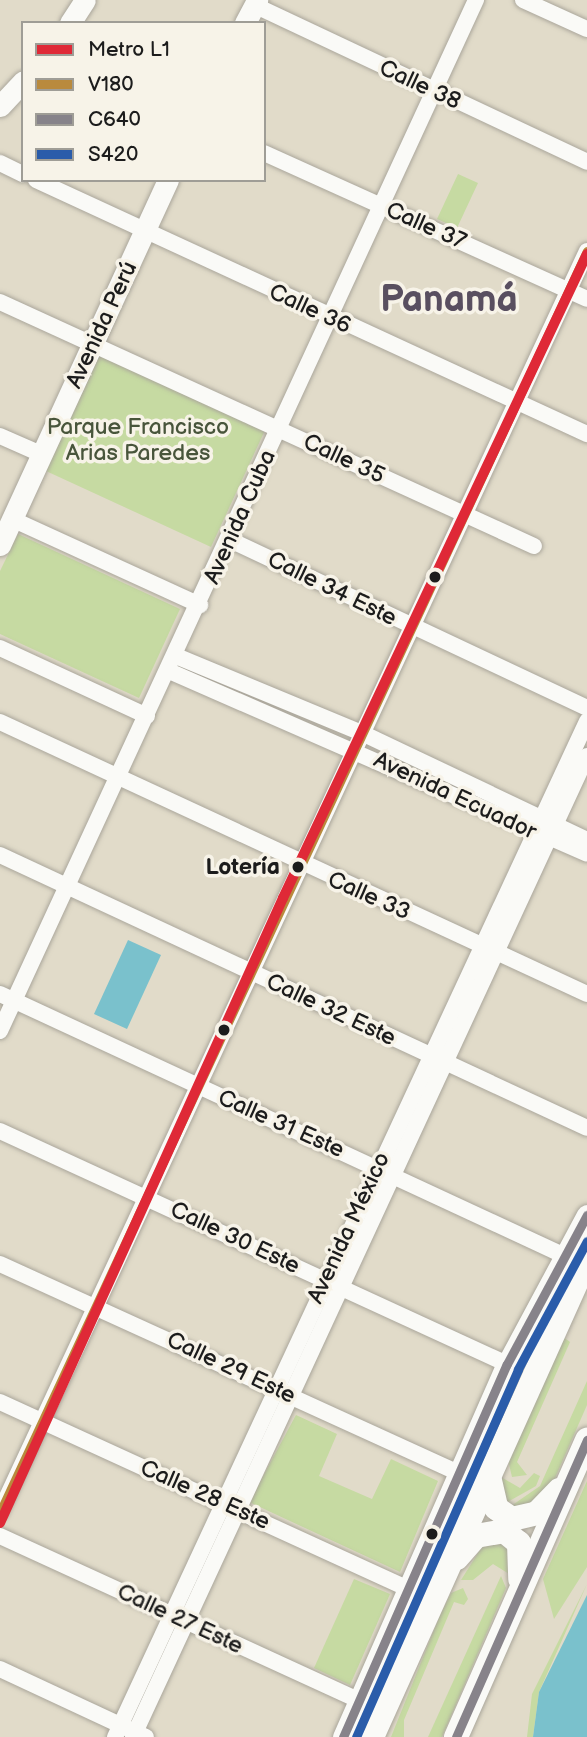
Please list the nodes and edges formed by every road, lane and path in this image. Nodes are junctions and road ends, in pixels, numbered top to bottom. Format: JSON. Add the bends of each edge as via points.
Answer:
{"nodes":[{"id":1,"x":85,"y":0,"type":"edge"},
{"id":2,"x":476,"y":0,"type":"edge"},
{"id":3,"x":523,"y":0,"type":"edge"},
{"id":4,"x":252,"y":9,"type":"edge"},
{"id":5,"x":70,"y":21,"type":"edge"},
{"id":6,"x":587,"y":29,"type":"edge"},
{"id":7,"x":21,"y":83,"type":"edge"},
{"id":8,"x":435,"y":93,"type":"junction"},
{"id":9,"x":0,"y":106,"type":"edge"},
{"id":10,"x":266,"y":154,"type":"edge"},
{"id":11,"x":587,"y":162,"type":"edge"},
{"id":12,"x":0,"y":163,"type":"edge"},
{"id":13,"x":21,"y":173,"type":"edge"},
{"id":14,"x":40,"y":182,"type":"edge"},
{"id":15,"x":167,"y":182,"type":"edge"},
{"id":16,"x":381,"y":206,"type":"junction"},
{"id":17,"x":144,"y":233,"type":"junction"},
{"id":18,"x":587,"y":251,"type":"edge"},
{"id":19,"x":568,"y":291,"type":"junction"},
{"id":20,"x":587,"y":299,"type":"edge"},
{"id":21,"x":0,"y":302,"type":"edge"},
{"id":22,"x":330,"y":318,"type":"junction"},
{"id":23,"x":93,"y":343,"type":"junction"},
{"id":24,"x":517,"y":403,"type":"junction"},
{"id":25,"x":280,"y":429,"type":"junction"},
{"id":26,"x":587,"y":434,"type":"edge"},
{"id":27,"x":0,"y":436,"type":"edge"},
{"id":28,"x":41,"y":454,"type":"junction"},
{"id":29,"x":466,"y":514,"type":"junction"},
{"id":30,"x":12,"y":519,"type":"junction"},
{"id":31,"x":230,"y":540,"type":"junction"},
{"id":32,"x":0,"y":545,"type":"edge"},
{"id":33,"x":534,"y":546,"type":"dead end"},
{"id":34,"x":200,"y":605,"type":"junction"},
{"id":35,"x":413,"y":628,"type":"junction"},
{"id":36,"x":0,"y":648,"type":"edge"},
{"id":37,"x":172,"y":663,"type":"junction"},
{"id":38,"x":587,"y":708,"type":"edge"},
{"id":39,"x":147,"y":716,"type":"junction"},
{"id":40,"x":587,"y":721,"type":"edge"},
{"id":41,"x":0,"y":722,"type":"edge"},
{"id":42,"x":365,"y":734,"type":"junction"},
{"id":43,"x":356,"y":750,"type":"junction"},
{"id":44,"x":587,"y":756,"type":"edge"},
{"id":45,"x":117,"y":778,"type":"junction"},
{"id":46,"x":546,"y":830,"type":"junction"},
{"id":47,"x":587,"y":841,"type":"edge"},
{"id":48,"x":587,"y":854,"type":"edge"},
{"id":49,"x":0,"y":855,"type":"edge"},
{"id":50,"x":304,"y":866,"type":"junction"},
{"id":51,"x":65,"y":887,"type":"junction"},
{"id":52,"x":480,"y":946,"type":"junction"},
{"id":53,"x":496,"y":953,"type":"junction"},
{"id":54,"x":254,"y":974,"type":"junction"},
{"id":55,"x":587,"y":994,"type":"edge"},
{"id":56,"x":7,"y":998,"type":"edge"},
{"id":57,"x":0,"y":1031,"type":"edge"},
{"id":58,"x":438,"y":1060,"type":"junction"},
{"id":59,"x":198,"y":1087,"type":"junction"},
{"id":60,"x":587,"y":1128,"type":"edge"},
{"id":61,"x":0,"y":1131,"type":"edge"},
{"id":62,"x":377,"y":1168,"type":"junction"},
{"id":63,"x":394,"y":1175,"type":"junction"},
{"id":64,"x":148,"y":1198,"type":"junction"},
{"id":65,"x":587,"y":1215,"type":"edge"},
{"id":66,"x":561,"y":1254,"type":"junction"},
{"id":67,"x":587,"y":1259,"type":"edge"},
{"id":68,"x":0,"y":1264,"type":"edge"},
{"id":69,"x":325,"y":1280,"type":"junction"},
{"id":70,"x":340,"y":1287,"type":"junction"},
{"id":71,"x":99,"y":1307,"type":"junction"},
{"id":72,"x":507,"y":1364,"type":"junction"},
{"id":73,"x":283,"y":1393,"type":"junction"},
{"id":74,"x":0,"y":1402,"type":"edge"},
{"id":75,"x":44,"y":1422,"type":"junction"},
{"id":76,"x":587,"y":1440,"type":"edge"},
{"id":77,"x":488,"y":1471,"type":"junction"},
{"id":78,"x":461,"y":1474,"type":"junction"},
{"id":79,"x":571,"y":1475,"type":"junction"},
{"id":80,"x":231,"y":1507,"type":"junction"},
{"id":81,"x":0,"y":1511,"type":"edge"},
{"id":82,"x":0,"y":1536,"type":"edge"},
{"id":83,"x":444,"y":1574,"type":"junction"},
{"id":84,"x":409,"y":1589,"type":"junction"},
{"id":85,"x":517,"y":1597,"type":"junction"},
{"id":86,"x":179,"y":1618,"type":"junction"},
{"id":87,"x":0,"y":1669,"type":"edge"},
{"id":88,"x":359,"y":1700,"type":"junction"},
{"id":89,"x":130,"y":1734,"type":"edge"},
{"id":90,"x":343,"y":1737,"type":"edge"},
{"id":91,"x":372,"y":1737,"type":"edge"},
{"id":92,"x":456,"y":1737,"type":"edge"}],
"edges":[{"from":1,"to":5,"type":"main road"},
{"from":2,"to":8,"type":"street","name":"Avenida Cuba"},
{"from":3,"to":6,"type":"street"},
{"from":4,"to":8,"type":"street","name":"Calle 38"},
{"from":7,"to":9,"type":"main road"},
{"from":8,"to":11,"type":"street","name":"Calle 38"},
{"from":8,"to":16,"type":"street","name":"Avenida Cuba"},
{"from":10,"to":16,"type":"street","name":"Calle 37"},
{"from":12,"to":13,"type":"street"},
{"from":14,"to":17,"type":"street","name":"Calle 36"},
{"from":15,"to":17,"type":"main road","name":"Avenida Perú"},
{"from":16,"to":19,"type":"street","name":"Calle 37"},
{"from":16,"to":22,"type":"street","name":"Avenida Cuba"},
{"from":17,"to":22,"type":"street","name":"Calle 36"},
{"from":17,"to":23,"type":"main road","name":"Avenida Perú"},
{"from":18,"to":19,"type":"street"},
{"from":19,"to":20,"type":"street","name":"Calle 37"},
{"from":19,"to":24,"type":"street"},
{"from":21,"to":23,"type":"street","name":"Calle 35"},
{"from":22,"to":24,"type":"street","name":"Calle 36"},
{"from":22,"to":25,"type":"street","name":"Avenida Cuba"},
{"from":23,"to":25,"type":"street","name":"Calle 35"},
{"from":23,"to":28,"type":"main road","name":"Avenida Perú"},
{"from":24,"to":26,"type":"street","name":"Calle 36"},
{"from":24,"to":29,"type":"street"},
{"from":25,"to":29,"type":"street","name":"Calle 35"},
{"from":25,"to":31,"type":"street","name":"Avenida Cuba"},
{"from":27,"to":28,"type":"street"},
{"from":28,"to":30,"type":"main road","name":"Avenida Perú"},
{"from":29,"to":33,"type":"street","name":"Calle 35"},
{"from":29,"to":35,"type":"street"},
{"from":30,"to":32,"type":"main road","name":"Avenida Perú"},
{"from":30,"to":34,"type":"street"},
{"from":31,"to":34,"type":"street","name":"Avenida Cuba"},
{"from":31,"to":35,"type":"street","name":"Calle 34 Este"},
{"from":34,"to":37,"type":"street","name":"Avenida Cuba"},
{"from":35,"to":38,"type":"street","name":"Calle 34 Este"},
{"from":35,"to":42,"type":"street"},
{"from":36,"to":39,"type":"street"},
{"from":37,"to":39,"type":"street","name":"Avenida Cuba"},
{"from":37,"to":42,"type":"street","name":"Avenida Ecuador"},
{"from":37,"to":43,"type":"street","name":"Avenida Ecuador"},
{"from":39,"to":45,"type":"street","name":"Avenida Cuba"},
{"from":40,"to":46,"type":"street","name":"Avenida México"},
{"from":41,"to":45,"type":"street","name":"Calle 33"},
{"from":42,"to":43,"type":"street"},
{"from":42,"to":46,"type":"street","name":"Avenida Ecuador"},
{"from":43,"to":46,"type":"street","name":"Avenida Ecuador"},
{"from":43,"to":50,"type":"street"},
{"from":44,"to":46,"type":"street","name":"Avenida México"},
{"from":45,"to":50,"type":"street","name":"Calle 33"},
{"from":45,"to":51,"type":"street","name":"Avenida Cuba"},
{"from":46,"to":47,"type":"street","name":"Avenida Ecuador"},
{"from":46,"to":48,"type":"street","name":"Avenida Ecuador"},
{"from":46,"to":52,"type":"street","name":"Avenida México"},
{"from":46,"to":53,"type":"street","name":"Avenida México"},
{"from":49,"to":51,"type":"street","name":"Calle 32 Este"},
{"from":50,"to":52,"type":"street","name":"Calle 33"},
{"from":50,"to":54,"type":"street"},
{"from":51,"to":54,"type":"street","name":"Calle 32 Este"},
{"from":51,"to":56,"type":"street","name":"Avenida Cuba"},
{"from":52,"to":53,"type":"street","name":"Calle 33"},
{"from":52,"to":58,"type":"street","name":"Avenida México"},
{"from":53,"to":55,"type":"street","name":"Calle 33"},
{"from":53,"to":58,"type":"street","name":"Avenida México"},
{"from":54,"to":58,"type":"street","name":"Calle 32 Este"},
{"from":54,"to":59,"type":"street"},
{"from":56,"to":57,"type":"street","name":"Avenida Cuba"},
{"from":56,"to":59,"type":"street","name":"Calle 31 Este"},
{"from":58,"to":60,"type":"street","name":"Calle 32 Este"},
{"from":58,"to":62,"type":"street","name":"Avenida México"},
{"from":58,"to":63,"type":"street","name":"Avenida México"},
{"from":59,"to":62,"type":"street","name":"Calle 31 Este"},
{"from":59,"to":64,"type":"street"},
{"from":61,"to":64,"type":"street","name":"Calle 30 Este"},
{"from":62,"to":63,"type":"street","name":"Calle 31 Este"},
{"from":62,"to":69,"type":"street","name":"Avenida México"},
{"from":63,"to":66,"type":"street","name":"Calle 31 Este"},
{"from":63,"to":70,"type":"street","name":"Avenida México"},
{"from":64,"to":69,"type":"street","name":"Calle 30 Este"},
{"from":64,"to":71,"type":"street"},
{"from":65,"to":66,"type":"main road"},
{"from":66,"to":72,"type":"main road"},
{"from":67,"to":77,"type":"highway"},
{"from":68,"to":71,"type":"street","name":"Calle 29 Este"},
{"from":69,"to":70,"type":"street","name":"Calle 30 Este"},
{"from":69,"to":73,"type":"street","name":"Avenida México"},
{"from":70,"to":72,"type":"street","name":"Calle 30 Este"},
{"from":70,"to":73,"type":"street","name":"Avenida México"},
{"from":71,"to":73,"type":"street","name":"Calle 29 Este"},
{"from":71,"to":75,"type":"street"},
{"from":72,"to":78,"type":"main road"},
{"from":73,"to":78,"type":"street","name":"Calle 29 Este"},
{"from":73,"to":80,"type":"street","name":"Avenida México"},
{"from":74,"to":75,"type":"street","name":"Calle 28 Este"},
{"from":75,"to":80,"type":"street","name":"Calle 28 Este"},
{"from":75,"to":81,"type":"street"},
{"from":76,"to":79,"type":"highway"},
{"from":77,"to":79,"type":"highway","via":[[496,1508],[519,1519],[537,1513]]},
{"from":77,"to":83,"type":"highway"},
{"from":78,"to":83,"type":"highway"},
{"from":78,"to":84,"type":"main road"},
{"from":79,"to":85,"type":"highway"},
{"from":80,"to":84,"type":"street","name":"Calle 28 Este"},
{"from":80,"to":86,"type":"street","name":"Avenida México"},
{"from":82,"to":86,"type":"street","name":"Calle 27 Este"},
{"from":83,"to":85,"type":"highway","via":[[476,1536],[504,1531],[521,1550]]},
{"from":83,"to":91,"type":"highway"},
{"from":84,"to":88,"type":"main road"},
{"from":85,"to":92,"type":"highway"},
{"from":86,"to":88,"type":"street","name":"Calle 27 Este"},
{"from":86,"to":89,"type":"street","name":"Avenida México"},
{"from":87,"to":89,"type":"street"},
{"from":88,"to":90,"type":"main road"}]}
